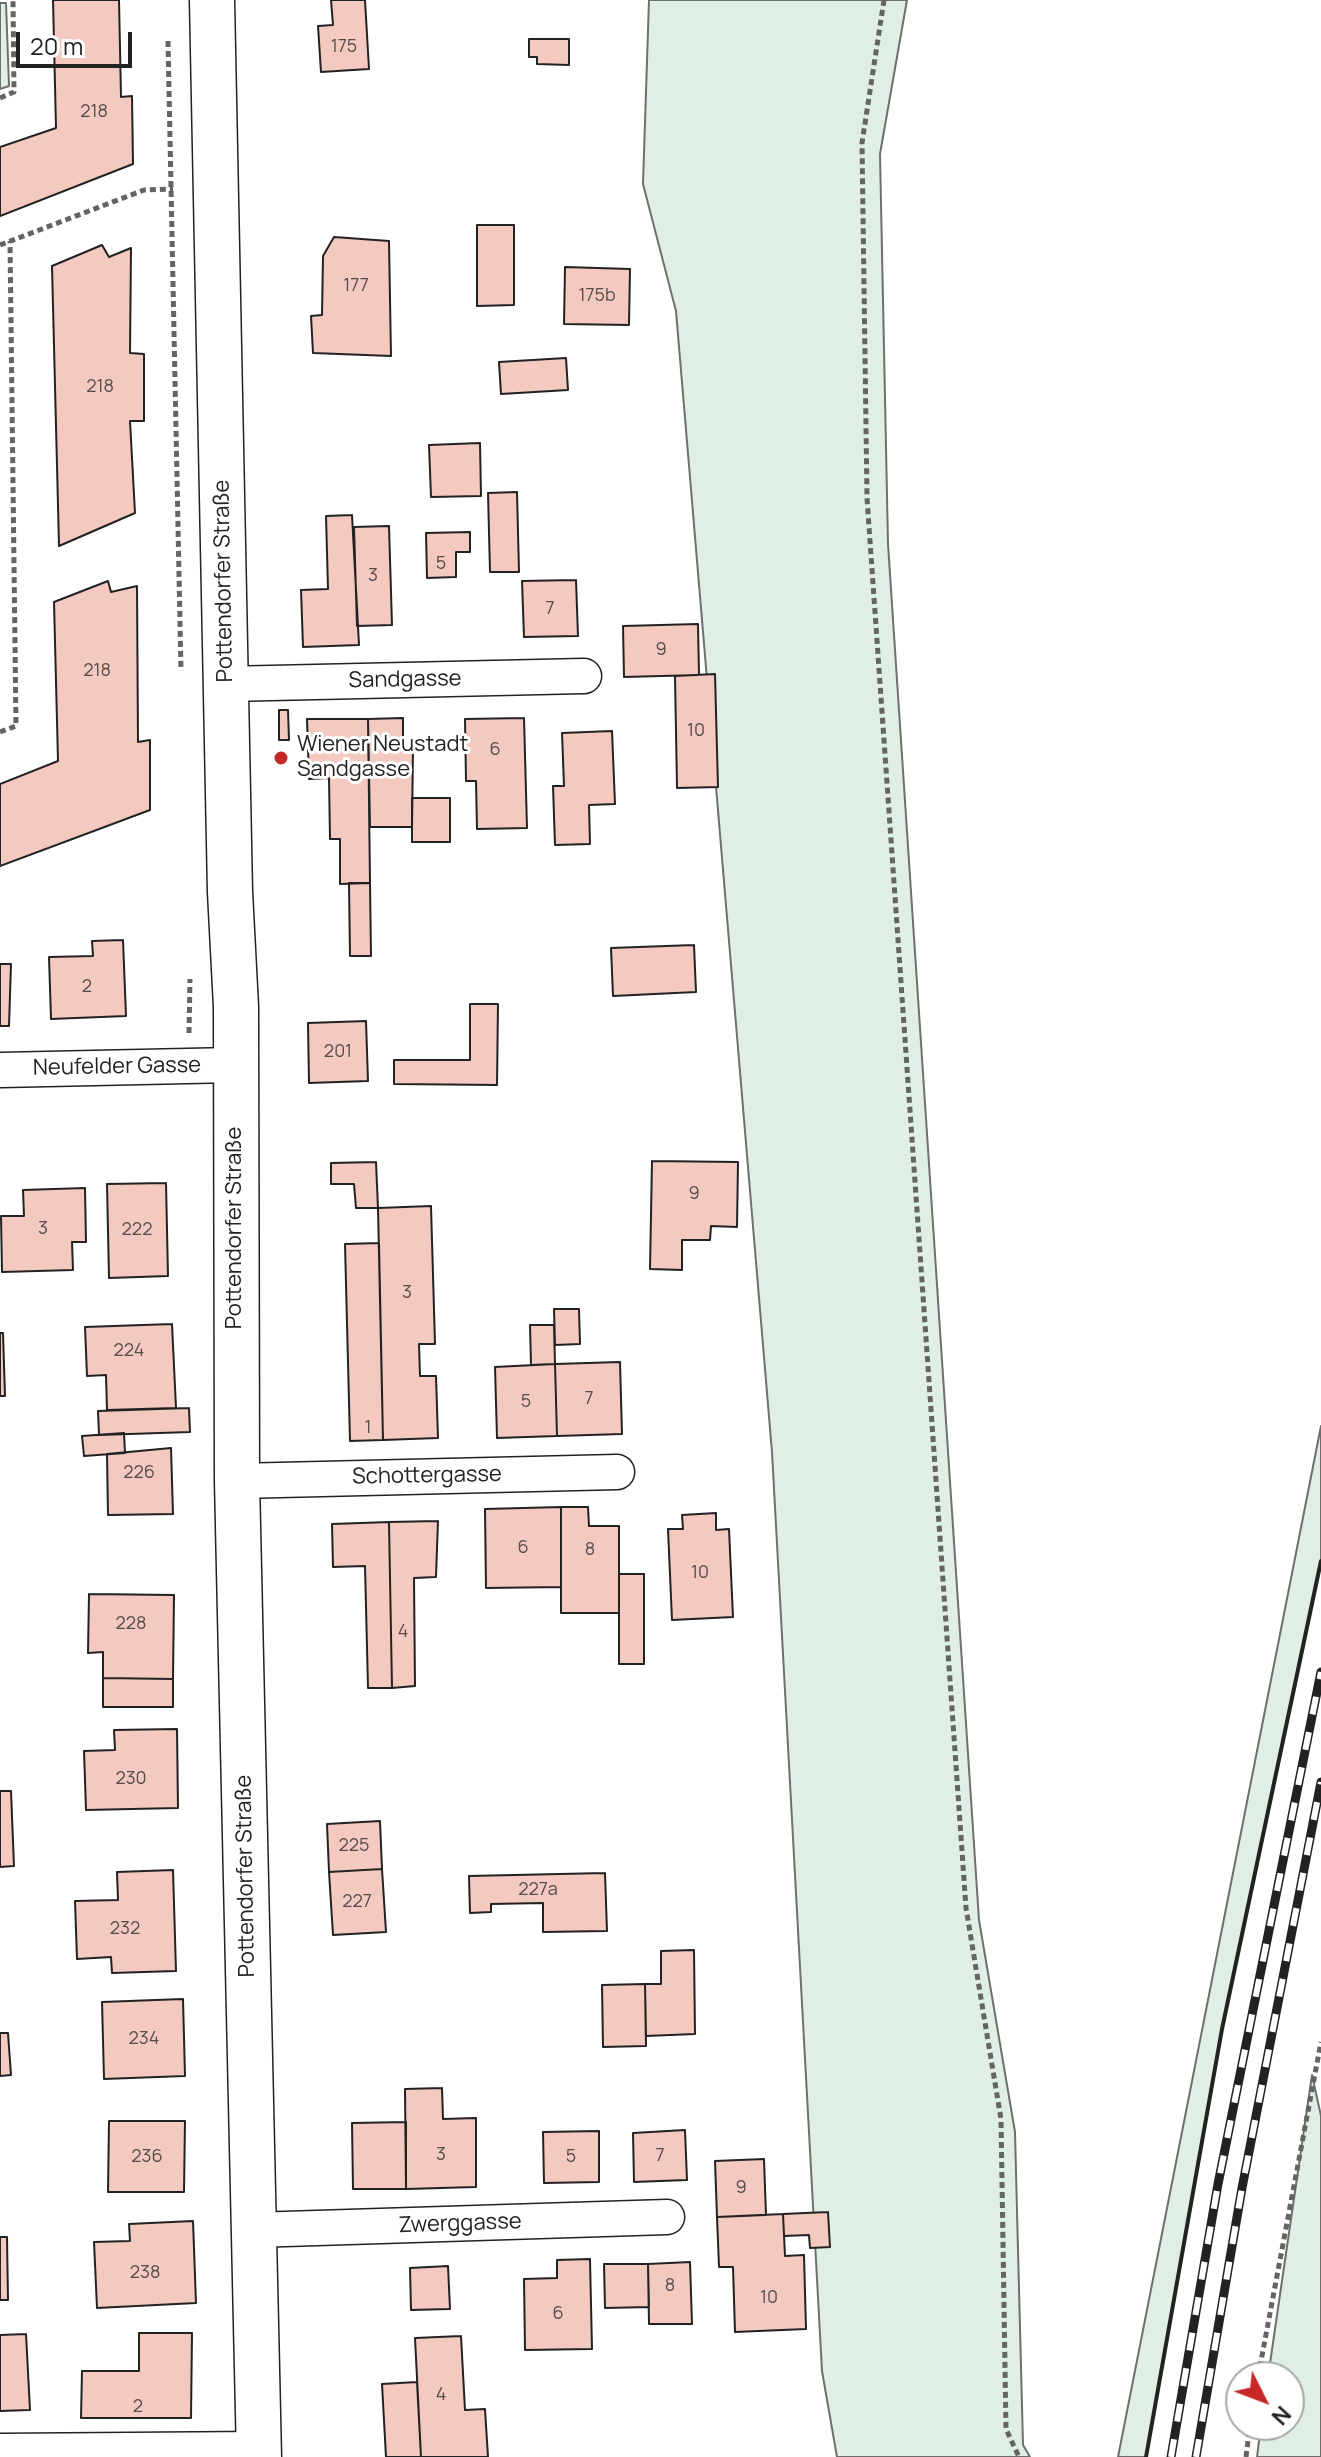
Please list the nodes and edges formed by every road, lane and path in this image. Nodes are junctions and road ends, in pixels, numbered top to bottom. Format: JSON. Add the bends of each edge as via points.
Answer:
{"nodes":[{"id":1,"x":13,"y":0,"type":"edge"},
{"id":2,"x":212,"y":0,"type":"edge"},
{"id":3,"x":884,"y":0,"type":"edge"},
{"id":4,"x":0,"y":98,"type":"edge"},
{"id":5,"x":216,"y":187,"type":"junction"},
{"id":6,"x":10,"y":241,"type":"junction"},
{"id":7,"x":0,"y":245,"type":"edge"},
{"id":8,"x":584,"y":676,"type":"dead end"},
{"id":9,"x":226,"y":684,"type":"junction"},
{"id":10,"x":0,"y":732,"type":"edge"},
{"id":11,"x":234,"y":1065,"type":"junction"},
{"id":12,"x":0,"y":1070,"type":"edge"},
{"id":13,"x":617,"y":1472,"type":"dead end"},
{"id":14,"x":237,"y":1481,"type":"junction"},
{"id":15,"x":1321,"y":2042,"type":"edge"},
{"id":16,"x":667,"y":2217,"type":"dead end"},
{"id":17,"x":253,"y":2230,"type":"junction"},
{"id":18,"x":1261,"y":2361,"type":"edge"},
{"id":19,"x":0,"y":2451,"type":"edge"},
{"id":20,"x":259,"y":2453,"type":"edge"},
{"id":21,"x":1019,"y":2457,"type":"edge"}],
"edges":[{"from":1,"to":4,"type":"path","via":[[14,92]]},
{"from":2,"to":5,"type":"main road","name":"Pottendorfer Straße"},
{"from":3,"to":21,"type":"path","via":[[862,143],[867,498],[966,1908],[1001,2119],[1006,2429]]},
{"from":5,"to":6,"type":"path","via":[[144,190]]},
{"from":5,"to":9,"type":"main road","name":"Pottendorfer Straße"},
{"from":6,"to":7,"type":"path"},
{"from":6,"to":10,"type":"path","via":[[16,726]]},
{"from":8,"to":9,"type":"street","name":"Sandgasse"},
{"from":9,"to":11,"type":"main road","name":"Pottendorfer Straße"},
{"from":11,"to":12,"type":"street","name":"Neufelder Gasse"},
{"from":11,"to":14,"type":"main road","name":"Pottendorfer Straße"},
{"from":13,"to":14,"type":"street","name":"Schottergasse"},
{"from":14,"to":17,"type":"main road","name":"Pottendorfer Straße"},
{"from":15,"to":18,"type":"path"},
{"from":16,"to":17,"type":"street","name":"Zwerggasse"},
{"from":17,"to":20,"type":"main road","name":"Pottendorfer Straße"},
{"from":19,"to":20,"type":"street"}]}
